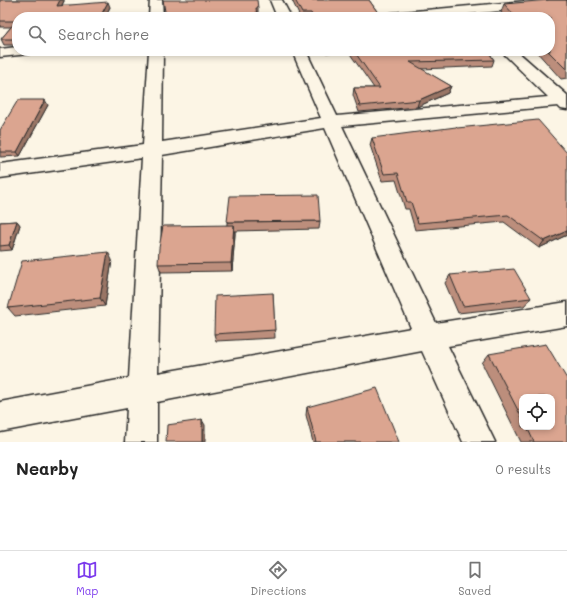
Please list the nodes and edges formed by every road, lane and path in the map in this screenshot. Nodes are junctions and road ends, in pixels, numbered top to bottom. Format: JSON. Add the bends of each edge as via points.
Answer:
{"nodes":[{"id":1,"x":156,"y":0,"type":"edge"},
{"id":2,"x":276,"y":0,"type":"edge"},
{"id":3,"x":453,"y":0,"type":"edge"},
{"id":4,"x":567,"y":1,"type":"edge"},
{"id":5,"x":156,"y":12,"type":"edge"},
{"id":6,"x":282,"y":12,"type":"edge"},
{"id":7,"x":466,"y":12,"type":"edge"},
{"id":8,"x":483,"y":12,"type":"edge"},
{"id":9,"x":12,"y":52,"type":"edge"},
{"id":10,"x":0,"y":53,"type":"edge"},
{"id":11,"x":156,"y":56,"type":"edge"},
{"id":12,"x":301,"y":56,"type":"edge"},
{"id":13,"x":514,"y":56,"type":"edge"},
{"id":14,"x":565,"y":102,"type":"edge"},
{"id":15,"x":332,"y":122,"type":"junction"},
{"id":16,"x":152,"y":150,"type":"junction"},
{"id":17,"x":0,"y":171,"type":"edge"},
{"id":18,"x":567,"y":314,"type":"edge"},
{"id":19,"x":429,"y":337,"type":"junction"},
{"id":20,"x":144,"y":391,"type":"junction"},
{"id":21,"x":0,"y":417,"type":"edge"},
{"id":22,"x":141,"y":442,"type":"edge"},
{"id":23,"x":478,"y":442,"type":"edge"}],
"edges":[{"from":1,"to":5,"type":"street"},
{"from":2,"to":6,"type":"street"},
{"from":3,"to":7,"type":"street"},
{"from":4,"to":8,"type":"street"},
{"from":9,"to":10,"type":"street"},
{"from":11,"to":16,"type":"street"},
{"from":12,"to":15,"type":"street"},
{"from":13,"to":14,"type":"street"},
{"from":14,"to":15,"type":"street"},
{"from":15,"to":16,"type":"street"},
{"from":15,"to":19,"type":"street"},
{"from":16,"to":17,"type":"street"},
{"from":16,"to":20,"type":"street"},
{"from":18,"to":19,"type":"street"},
{"from":19,"to":20,"type":"street"},
{"from":19,"to":23,"type":"street"},
{"from":20,"to":21,"type":"street"},
{"from":20,"to":22,"type":"street"}]}
